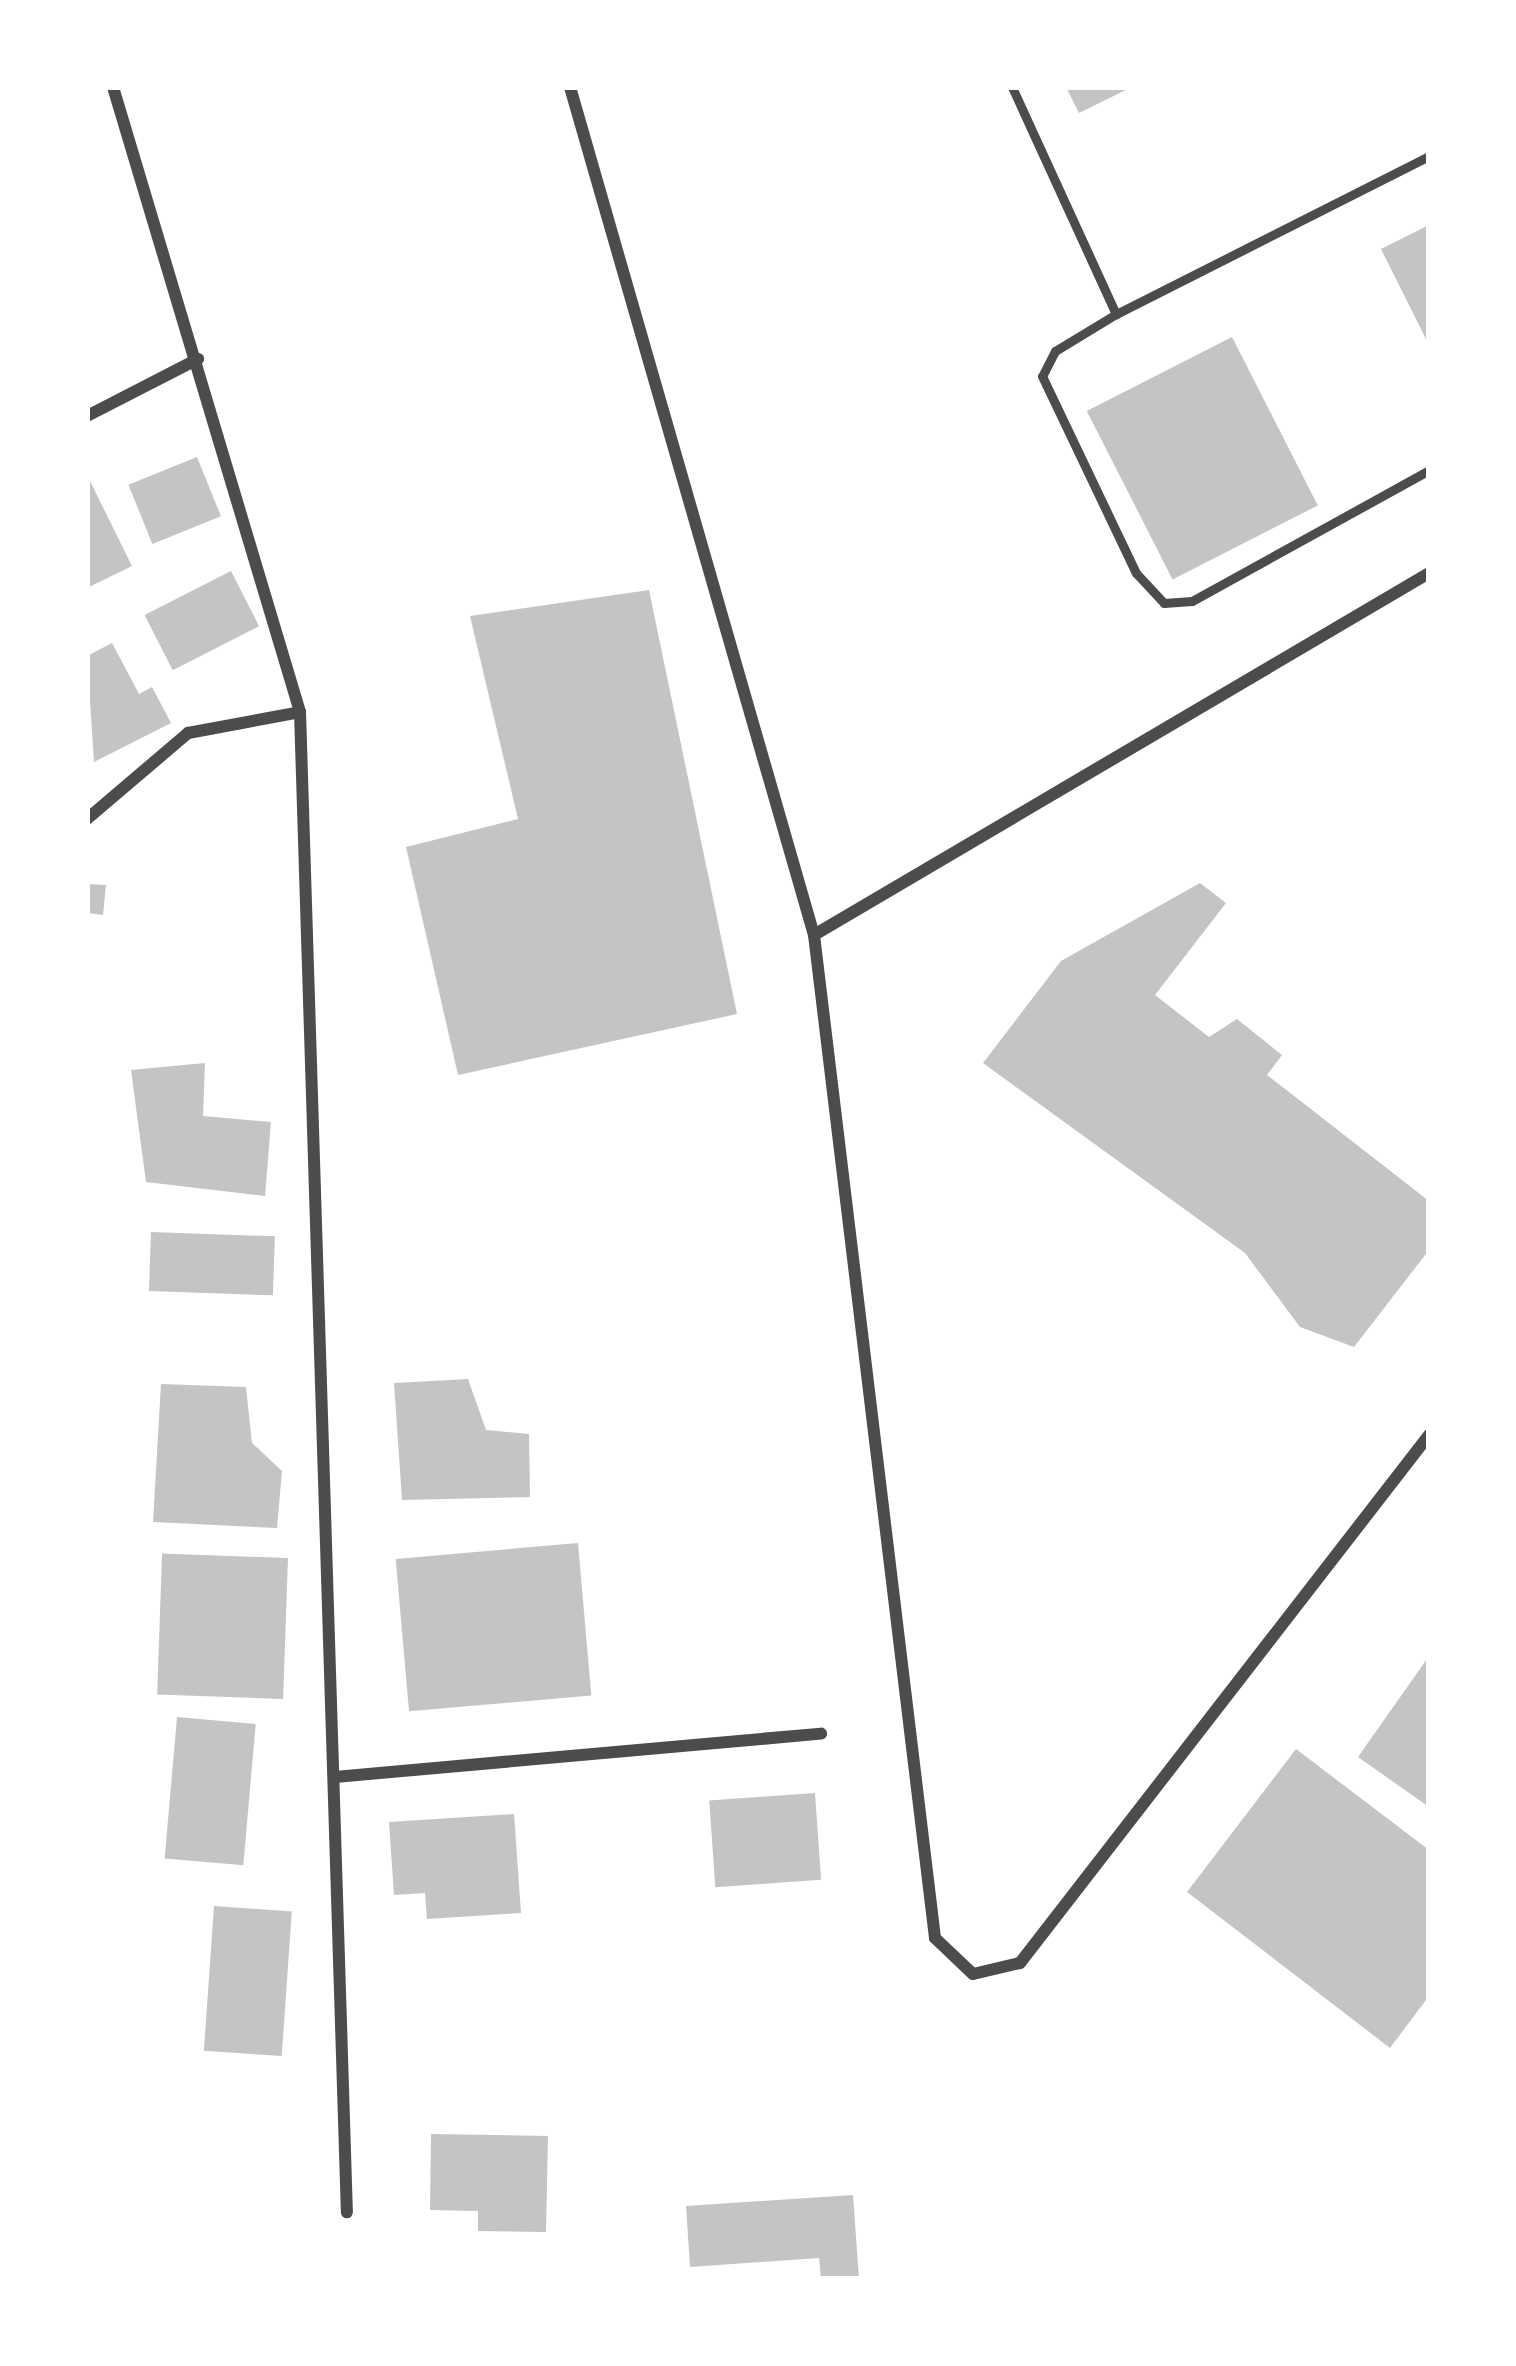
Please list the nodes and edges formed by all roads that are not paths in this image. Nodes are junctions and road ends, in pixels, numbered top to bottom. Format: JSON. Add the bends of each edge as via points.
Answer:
{"nodes":[{"id":1,"x":113,"y":87,"type":"edge"},
{"id":2,"x":570,"y":87,"type":"edge"},
{"id":3,"x":1012,"y":87,"type":"edge"},
{"id":4,"x":1429,"y":156,"type":"edge"},
{"id":5,"x":1116,"y":314,"type":"junction"},
{"id":6,"x":198,"y":359,"type":"junction"},
{"id":7,"x":87,"y":416,"type":"edge"},
{"id":8,"x":1429,"y":470,"type":"edge"},
{"id":9,"x":1429,"y":572,"type":"edge"},
{"id":10,"x":300,"y":712,"type":"junction"},
{"id":11,"x":87,"y":819,"type":"edge"},
{"id":12,"x":814,"y":935,"type":"junction"},
{"id":13,"x":1429,"y":1435,"type":"edge"},
{"id":14,"x":820,"y":1734,"type":"dead end"},
{"id":15,"x":335,"y":1777,"type":"junction"},
{"id":16,"x":347,"y":2212,"type":"dead end"}],
"edges":[{"from":1,"to":6,"type":"street"},
{"from":2,"to":12,"type":"street"},
{"from":3,"to":5,"type":"lane"},
{"from":4,"to":5,"type":"lane"},
{"from":5,"to":8,"type":"lane","via":[[1048,357],[1042,376],[1136,573],[1164,603],[1192,601]]},
{"from":6,"to":7,"type":"street"},
{"from":6,"to":10,"type":"street"},
{"from":9,"to":12,"type":"street"},
{"from":10,"to":11,"type":"street","via":[[188,733]]},
{"from":10,"to":15,"type":"street"},
{"from":12,"to":13,"type":"street","via":[[935,1938],[973,1974],[1020,1963]]},
{"from":14,"to":15,"type":"street"},
{"from":15,"to":16,"type":"street"}]}
